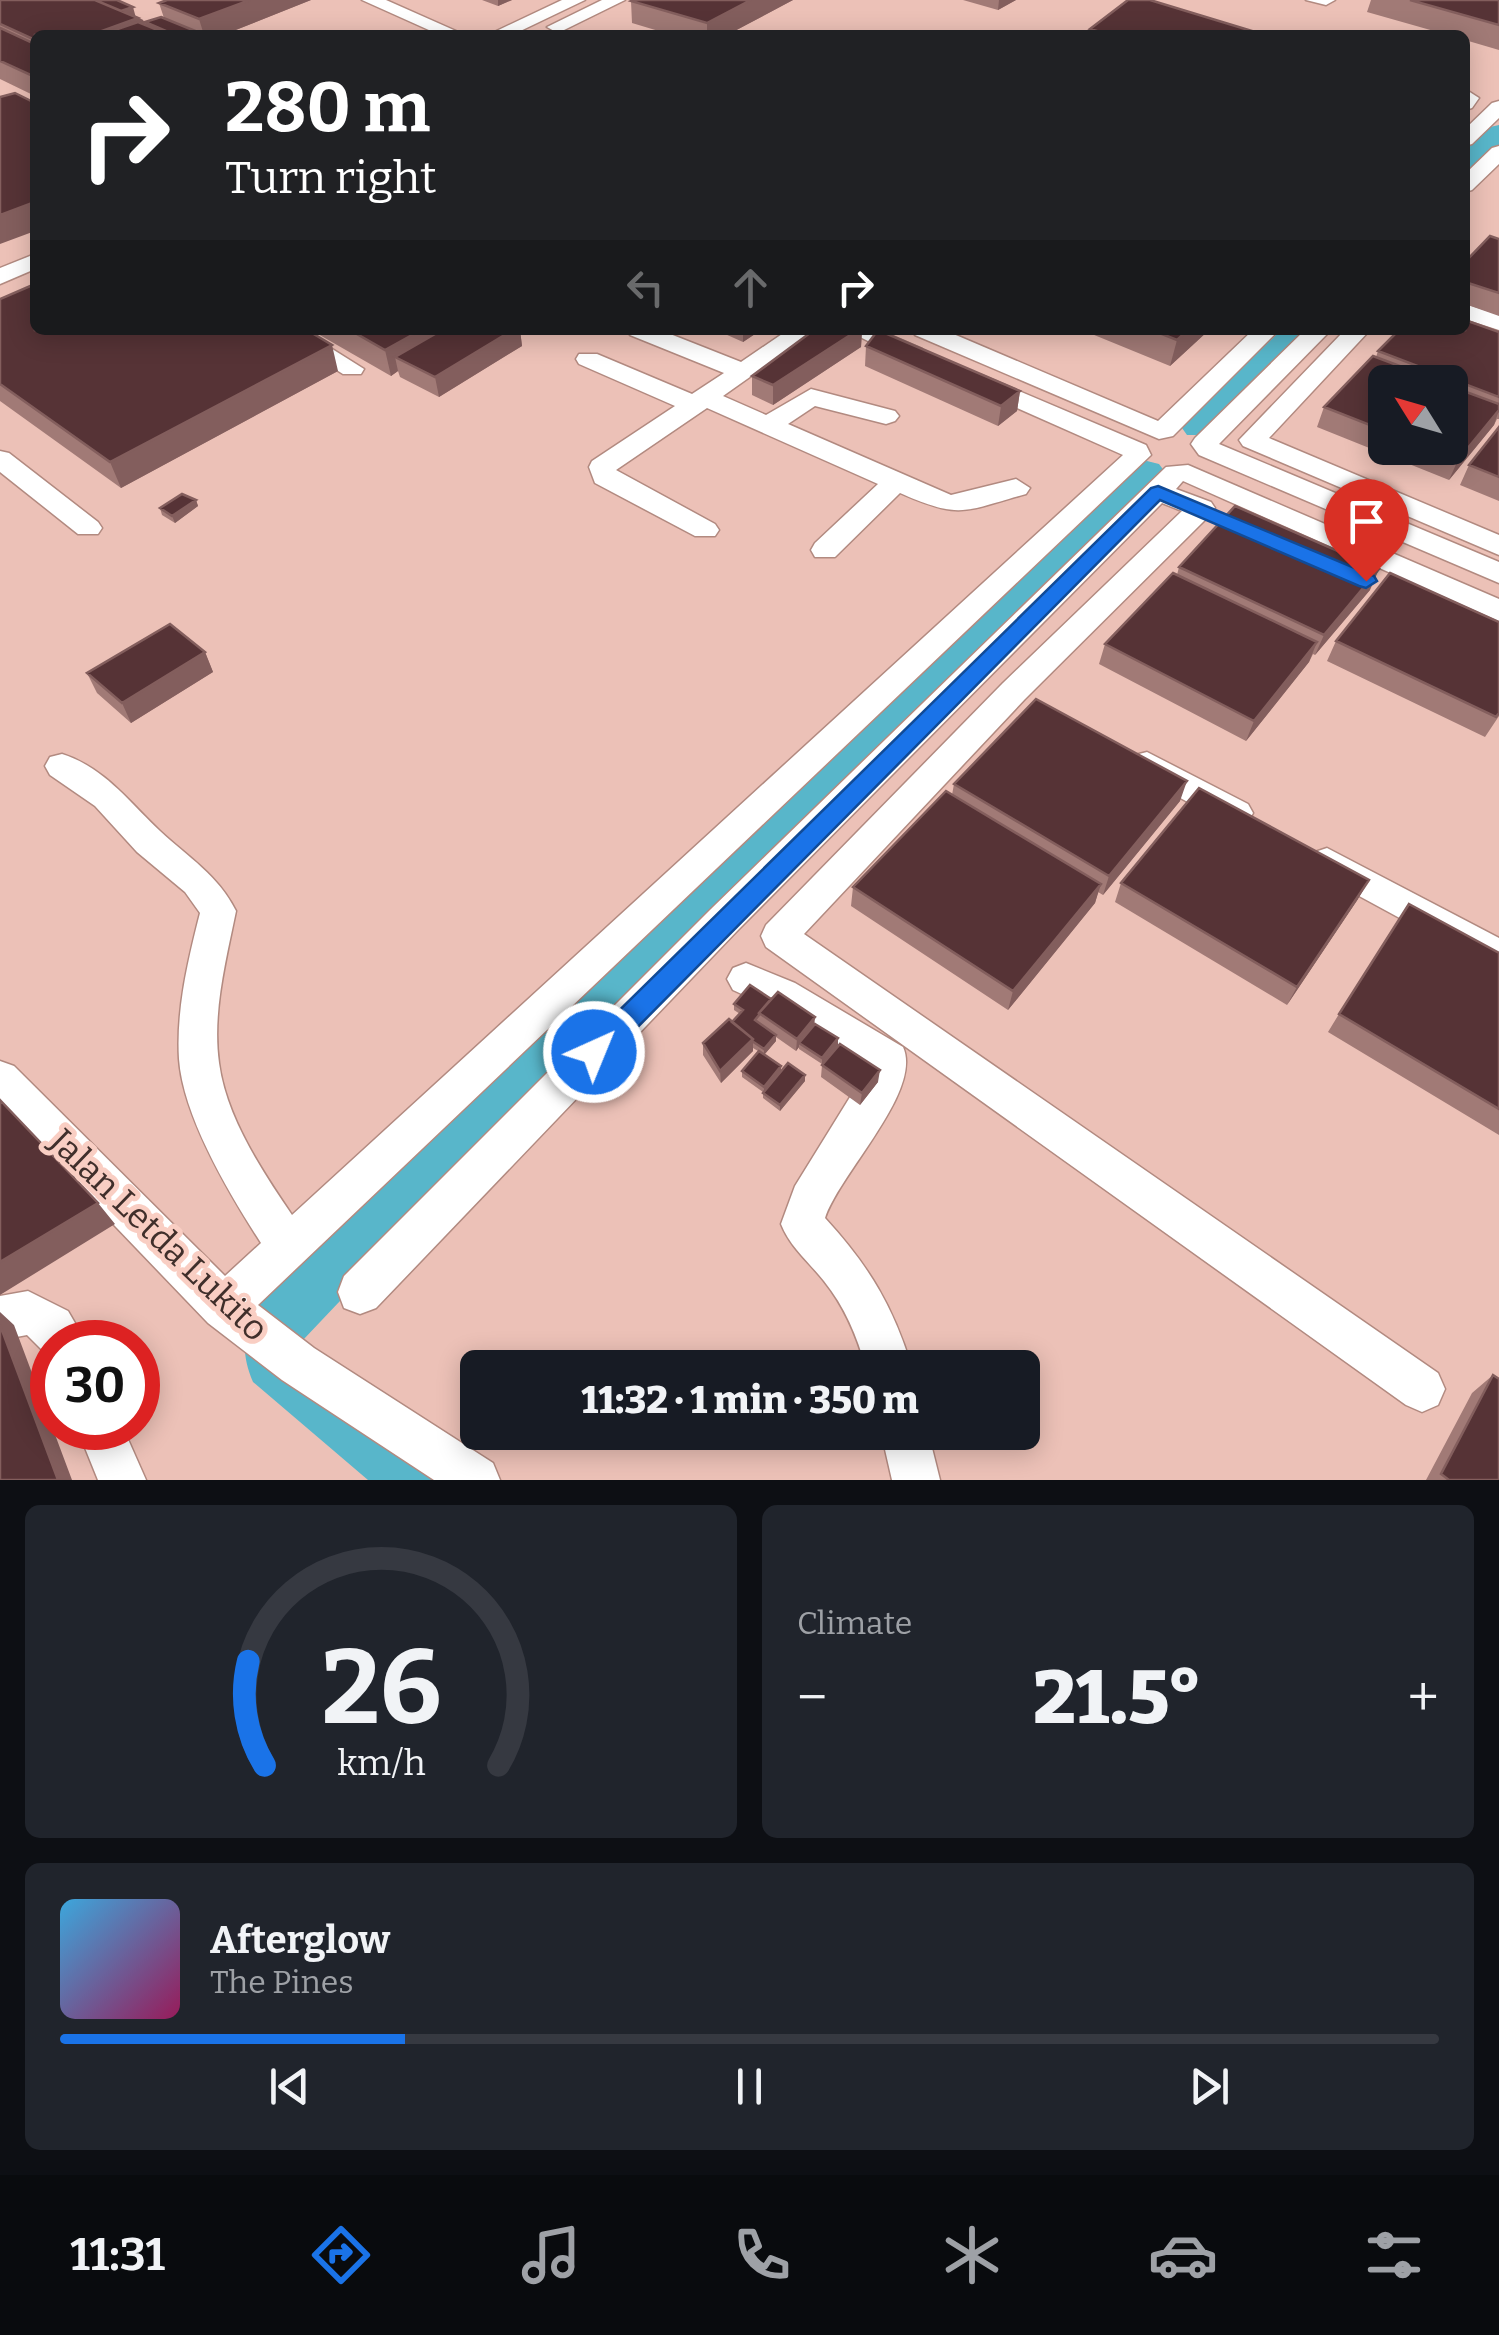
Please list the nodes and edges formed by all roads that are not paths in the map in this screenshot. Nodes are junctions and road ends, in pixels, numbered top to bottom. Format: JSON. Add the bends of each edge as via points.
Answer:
{"nodes":[{"id":1,"x":371,"y":0,"type":"edge"},
{"id":2,"x":576,"y":0,"type":"edge"},
{"id":3,"x":616,"y":0,"type":"edge"},
{"id":4,"x":1316,"y":0,"type":"edge"},
{"id":5,"x":1326,"y":0,"type":"edge"},
{"id":6,"x":444,"y":30,"type":"edge"},
{"id":7,"x":508,"y":30,"type":"edge"},
{"id":8,"x":548,"y":30,"type":"edge"},
{"id":9,"x":1499,"y":107,"type":"edge"},
{"id":10,"x":1470,"y":130,"type":"edge"},
{"id":11,"x":1499,"y":152,"type":"edge"},
{"id":12,"x":1470,"y":181,"type":"edge"},
{"id":13,"x":30,"y":264,"type":"edge"},
{"id":14,"x":0,"y":277,"type":"edge"},
{"id":15,"x":1470,"y":313,"type":"edge"},
{"id":16,"x":1499,"y":323,"type":"edge"},
{"id":17,"x":294,"y":335,"type":"edge"},
{"id":18,"x":652,"y":335,"type":"edge"},
{"id":19,"x":797,"y":335,"type":"edge"},
{"id":20,"x":869,"y":335,"type":"edge"},
{"id":21,"x":934,"y":335,"type":"edge"},
{"id":22,"x":1262,"y":335,"type":"edge"},
{"id":23,"x":1314,"y":335,"type":"edge"},
{"id":24,"x":1353,"y":335,"type":"edge"},
{"id":25,"x":588,"y":359,"type":"dead end"},
{"id":26,"x":352,"y":369,"type":"dead end"},
{"id":27,"x":745,"y":372,"type":"junction"},
{"id":28,"x":700,"y":401,"type":"junction"},
{"id":29,"x":886,"y":416,"type":"dead end"},
{"id":30,"x":767,"y":426,"type":"junction"},
{"id":31,"x":1150,"y":442,"type":"junction"},
{"id":32,"x":1206,"y":447,"type":"junction"},
{"id":33,"x":0,"y":459,"type":"edge"},
{"id":34,"x":1174,"y":479,"type":"junction"},
{"id":35,"x":896,"y":482,"type":"junction"},
{"id":36,"x":1016,"y":488,"type":"dead end"},
{"id":37,"x":1201,"y":508,"type":"junction"},
{"id":38,"x":88,"y":528,"type":"dead end"},
{"id":39,"x":705,"y":530,"type":"dead end"},
{"id":40,"x":1499,"y":546,"type":"edge"},
{"id":41,"x":825,"y":550,"type":"dead end"},
{"id":42,"x":1499,"y":574,"type":"edge"},
{"id":43,"x":1499,"y":611,"type":"edge"},
{"id":44,"x":1499,"y":638,"type":"edge"},
{"id":45,"x":1014,"y":691,"type":"junction"},
{"id":46,"x":1048,"y":710,"type":"edge"},
{"id":47,"x":1118,"y":748,"type":"edge"},
{"id":48,"x":62,"y":766,"type":"dead end"},
{"id":49,"x":1256,"y":824,"type":"edge"},
{"id":50,"x":1291,"y":842,"type":"edge"},
{"id":51,"x":1499,"y":956,"type":"edge"},
{"id":52,"x":746,"y":979,"type":"dead end"},
{"id":53,"x":0,"y":1079,"type":"edge"},
{"id":54,"x":290,"y":1247,"type":"junction"},
{"id":55,"x":360,"y":1292,"type":"dead end"},
{"id":56,"x":0,"y":1318,"type":"edge"},
{"id":57,"x":42,"y":1320,"type":"edge"},
{"id":58,"x":255,"y":1331,"type":"junction"},
{"id":59,"x":883,"y":1350,"type":"edge"},
{"id":60,"x":1422,"y":1389,"type":"dead end"},
{"id":61,"x":109,"y":1450,"type":"edge"},
{"id":62,"x":908,"y":1450,"type":"edge"},
{"id":63,"x":122,"y":1480,"type":"edge"},
{"id":64,"x":476,"y":1480,"type":"edge"},
{"id":65,"x":916,"y":1480,"type":"edge"}],
"edges":[{"from":1,"to":6,"type":"street"},
{"from":2,"to":7,"type":"street"},
{"from":3,"to":8,"type":"street"},
{"from":4,"to":5,"type":"street"},
{"from":9,"to":10,"type":"street"},
{"from":11,"to":12,"type":"street"},
{"from":13,"to":14,"type":"street"},
{"from":15,"to":16,"type":"street"},
{"from":17,"to":26,"type":"street"},
{"from":18,"to":27,"type":"street"},
{"from":19,"to":27,"type":"street"},
{"from":20,"to":31,"type":"street"},
{"from":21,"to":31,"type":"street"},
{"from":22,"to":31,"type":"street"},
{"from":23,"to":32,"type":"street"},
{"from":24,"to":40,"type":"street","via":[[1252,440]]},
{"from":25,"to":28,"type":"street"},
{"from":27,"to":28,"type":"street"},
{"from":28,"to":30,"type":"street"},
{"from":28,"to":39,"type":"street","via":[[602,472]]},
{"from":29,"to":30,"type":"street","via":[[811,397]]},
{"from":30,"to":35,"type":"street"},
{"from":31,"to":32,"type":"street","via":[[1182,432]]},
{"from":31,"to":34,"type":"street","via":[[1149,465]]},
{"from":31,"to":54,"type":"street"},
{"from":32,"to":34,"type":"street","via":[[1208,462]]},
{"from":32,"to":42,"type":"street"},
{"from":33,"to":38,"type":"street"},
{"from":34,"to":37,"type":"street"},
{"from":34,"to":43,"type":"street"},
{"from":34,"to":55,"type":"street","via":[[724,920]]},
{"from":35,"to":36,"type":"street","via":[[959,504]]},
{"from":35,"to":41,"type":"street"},
{"from":37,"to":44,"type":"street"},
{"from":37,"to":45,"type":"street"},
{"from":45,"to":46,"type":"street"},
{"from":45,"to":60,"type":"street","via":[[779,936]]},
{"from":47,"to":49,"type":"street"},
{"from":48,"to":54,"type":"street","via":[[108,798],[198,882],[218,910],[205,969],[199,1066],[232,1152]]},
{"from":50,"to":51,"type":"street"},
{"from":52,"to":59,"type":"street","via":[[766,984],[889,1059],[887,1076],[810,1200],[802,1224],[842,1269],[876,1324]]},
{"from":53,"to":58,"type":"street","name":"Jalan Letda Lukito"},
{"from":54,"to":58,"type":"street"},
{"from":56,"to":57,"type":"street","via":[[26,1311]]},
{"from":58,"to":64,"type":"street","name":"Jalan Letda Lukito"},
{"from":61,"to":63,"type":"street"},
{"from":62,"to":65,"type":"street"}]}
